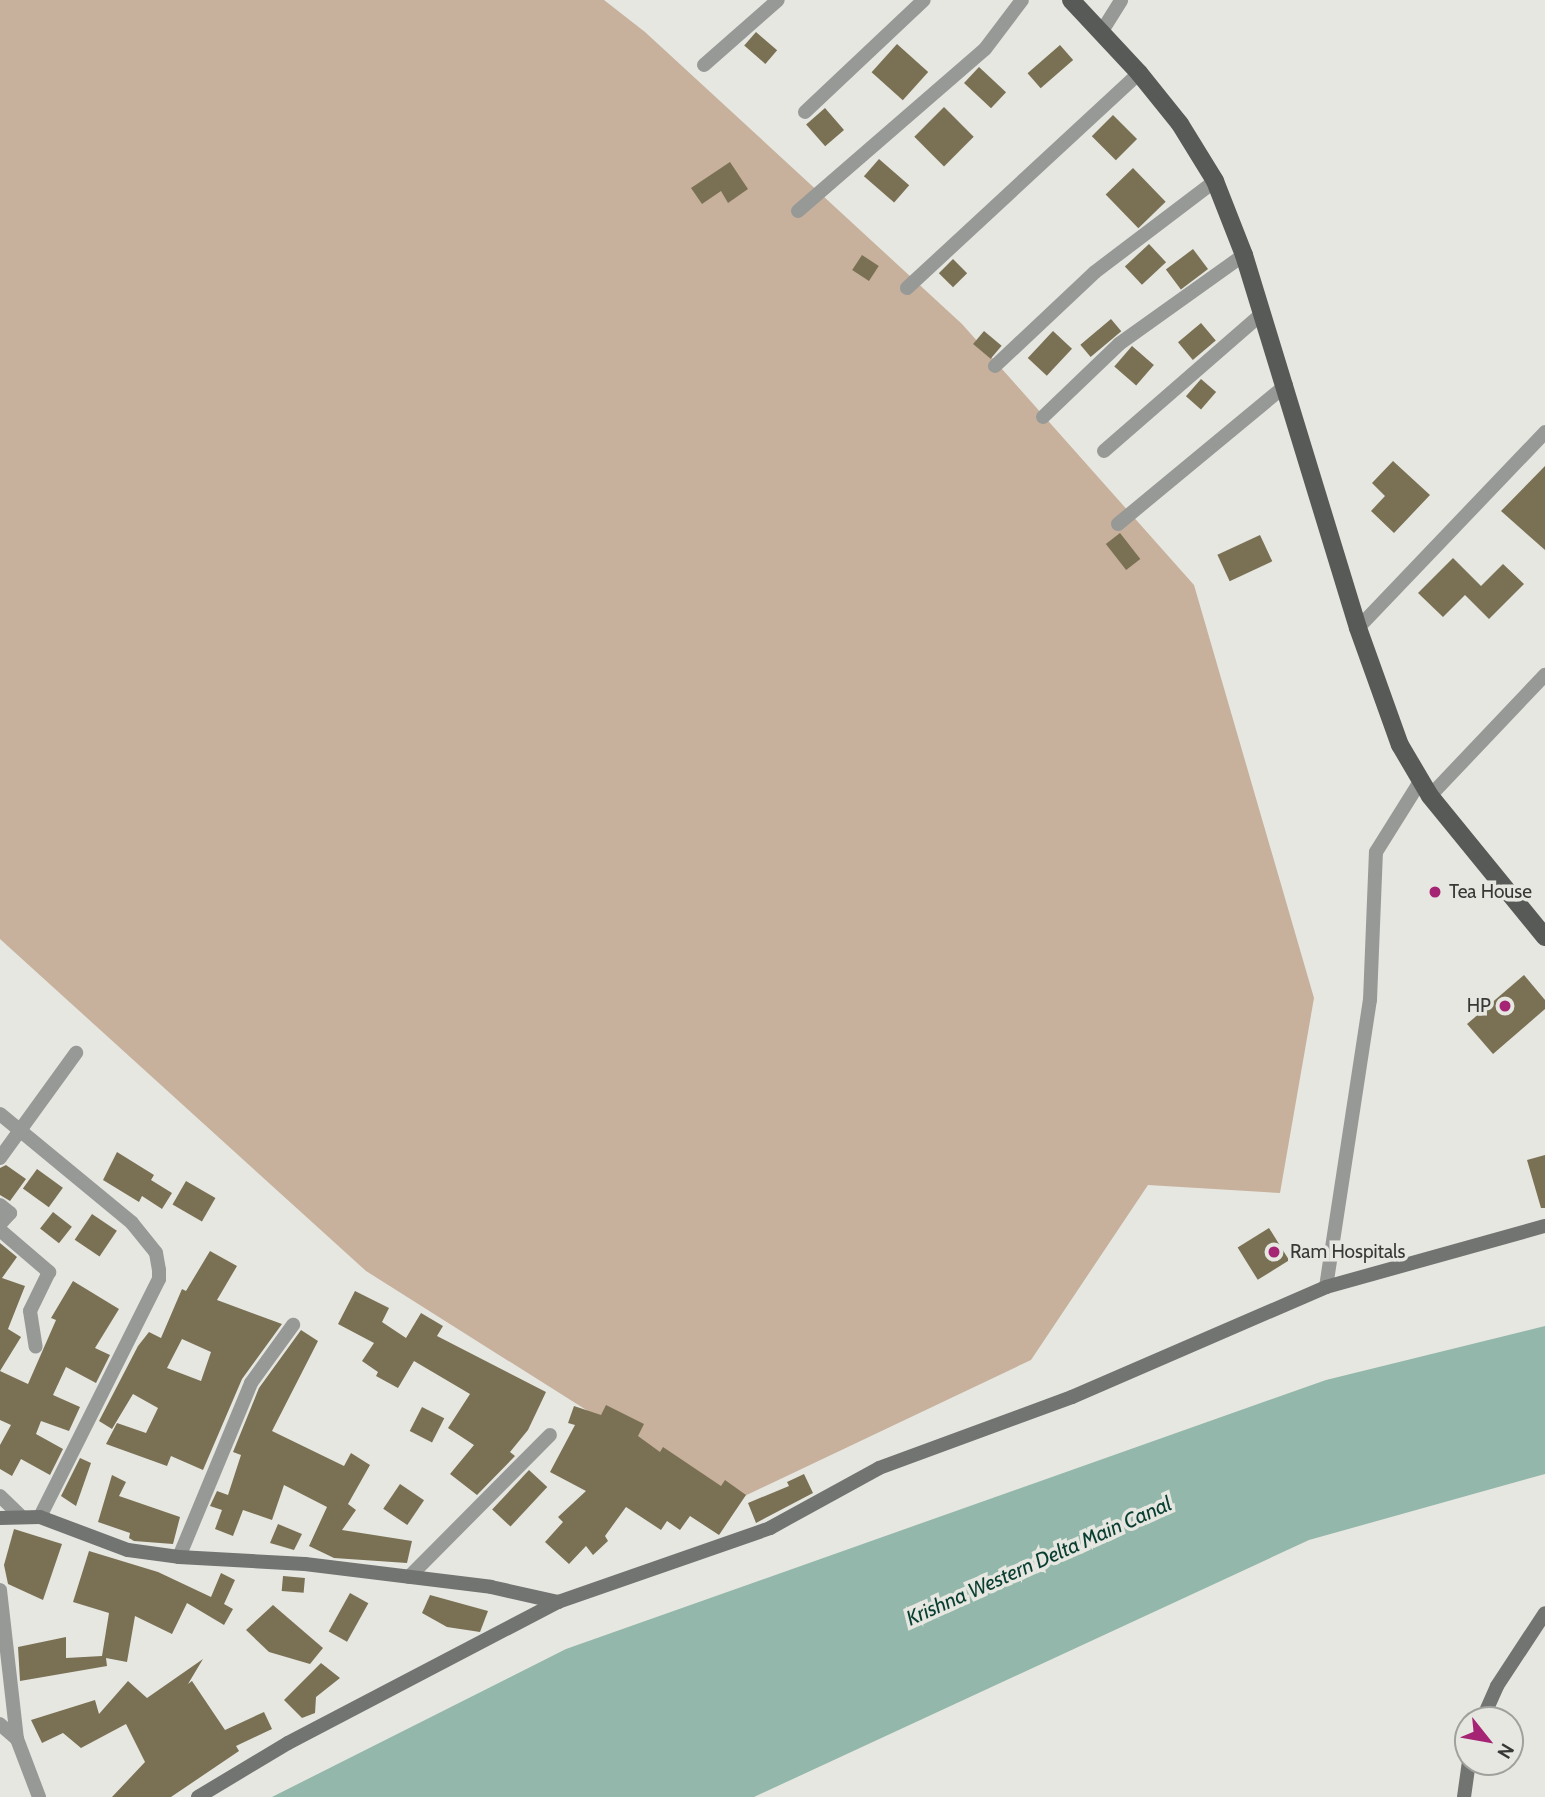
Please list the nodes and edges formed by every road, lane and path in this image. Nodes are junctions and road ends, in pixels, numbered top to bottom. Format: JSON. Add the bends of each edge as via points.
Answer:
{"nodes":[{"id":1,"x":778,"y":0,"type":"edge"},
{"id":2,"x":924,"y":0,"type":"edge"},
{"id":3,"x":1022,"y":0,"type":"edge"},
{"id":4,"x":1071,"y":0,"type":"edge"},
{"id":5,"x":1121,"y":0,"type":"edge"},
{"id":6,"x":1102,"y":31,"type":"junction"},
{"id":7,"x":704,"y":65,"type":"dead end"},
{"id":8,"x":1139,"y":73,"type":"junction"},
{"id":9,"x":805,"y":111,"type":"dead end"},
{"id":10,"x":1215,"y":181,"type":"junction"},
{"id":11,"x":799,"y":211,"type":"dead end"},
{"id":12,"x":1244,"y":255,"type":"junction"},
{"id":13,"x":907,"y":288,"type":"dead end"},
{"id":14,"x":1263,"y":313,"type":"junction"},
{"id":15,"x":995,"y":366,"type":"dead end"},
{"id":16,"x":1286,"y":385,"type":"junction"},
{"id":17,"x":1043,"y":417,"type":"dead end"},
{"id":18,"x":1545,"y":432,"type":"edge"},
{"id":19,"x":1104,"y":451,"type":"dead end"},
{"id":20,"x":1118,"y":524,"type":"dead end"},
{"id":21,"x":1358,"y":628,"type":"junction"},
{"id":22,"x":1545,"y":675,"type":"edge"},
{"id":23,"x":1425,"y":788,"type":"junction"},
{"id":24,"x":1545,"y":937,"type":"edge"},
{"id":25,"x":76,"y":1053,"type":"dead end"},
{"id":26,"x":0,"y":1114,"type":"edge"},
{"id":27,"x":20,"y":1135,"type":"junction"},
{"id":28,"x":0,"y":1157,"type":"edge"},
{"id":29,"x":0,"y":1205,"type":"edge"},
{"id":30,"x":0,"y":1224,"type":"edge"},
{"id":31,"x":1545,"y":1226,"type":"edge"},
{"id":32,"x":0,"y":1230,"type":"edge"},
{"id":33,"x":1326,"y":1287,"type":"junction"},
{"id":34,"x":293,"y":1325,"type":"dead end"},
{"id":35,"x":36,"y":1347,"type":"dead end"},
{"id":36,"x":550,"y":1435,"type":"dead end"},
{"id":37,"x":0,"y":1496,"type":"edge"},
{"id":38,"x":20,"y":1515,"type":"junction"},
{"id":39,"x":40,"y":1517,"type":"junction"},
{"id":40,"x":0,"y":1518,"type":"edge"},
{"id":41,"x":179,"y":1557,"type":"junction"},
{"id":42,"x":408,"y":1577,"type":"junction"},
{"id":43,"x":0,"y":1590,"type":"edge"},
{"id":44,"x":558,"y":1602,"type":"junction"},
{"id":45,"x":1545,"y":1613,"type":"edge"},
{"id":46,"x":1488,"y":1706,"type":"edge"},
{"id":47,"x":0,"y":1724,"type":"edge"},
{"id":48,"x":17,"y":1739,"type":"junction"},
{"id":49,"x":1467,"y":1776,"type":"edge"},
{"id":50,"x":39,"y":1797,"type":"edge"},
{"id":51,"x":198,"y":1797,"type":"edge"},
{"id":52,"x":1464,"y":1797,"type":"edge"}],
"edges":[{"from":1,"to":7,"type":"street"},
{"from":2,"to":9,"type":"street"},
{"from":3,"to":11,"type":"street","via":[[985,49]]},
{"from":4,"to":6,"type":"main road"},
{"from":5,"to":6,"type":"street"},
{"from":6,"to":8,"type":"main road"},
{"from":8,"to":10,"type":"main road","via":[[1180,124]]},
{"from":8,"to":13,"type":"street"},
{"from":10,"to":12,"type":"main road"},
{"from":10,"to":15,"type":"street","via":[[1095,272]]},
{"from":12,"to":14,"type":"main road"},
{"from":12,"to":17,"type":"street","via":[[1119,344]]},
{"from":14,"to":16,"type":"main road"},
{"from":14,"to":19,"type":"street"},
{"from":16,"to":20,"type":"street"},
{"from":16,"to":21,"type":"main road"},
{"from":18,"to":21,"type":"street"},
{"from":21,"to":23,"type":"main road","via":[[1400,745]]},
{"from":22,"to":23,"type":"street"},
{"from":23,"to":24,"type":"main road"},
{"from":23,"to":33,"type":"street","via":[[1376,852],[1372,989]]},
{"from":25,"to":27,"type":"street"},
{"from":26,"to":27,"type":"street"},
{"from":27,"to":28,"type":"street"},
{"from":27,"to":39,"type":"street","via":[[132,1223],[152,1246],[159,1270],[159,1279]]},
{"from":29,"to":30,"type":"street","via":[[10,1213]]},
{"from":31,"to":33,"type":"street"},
{"from":32,"to":35,"type":"street","via":[[49,1272],[30,1311]]},
{"from":33,"to":44,"type":"street","via":[[1072,1397],[880,1468],[770,1528]]},
{"from":34,"to":41,"type":"street","via":[[251,1383]]},
{"from":36,"to":42,"type":"street"},
{"from":37,"to":38,"type":"street"},
{"from":38,"to":39,"type":"street"},
{"from":38,"to":40,"type":"street"},
{"from":39,"to":41,"type":"street","via":[[128,1550]]},
{"from":41,"to":42,"type":"street","via":[[305,1564]]},
{"from":42,"to":44,"type":"street","via":[[491,1587]]},
{"from":43,"to":48,"type":"street"},
{"from":44,"to":51,"type":"street","via":[[288,1743]]},
{"from":45,"to":46,"type":"street"},
{"from":47,"to":48,"type":"street"},
{"from":48,"to":50,"type":"street"},
{"from":49,"to":52,"type":"street"}]}
